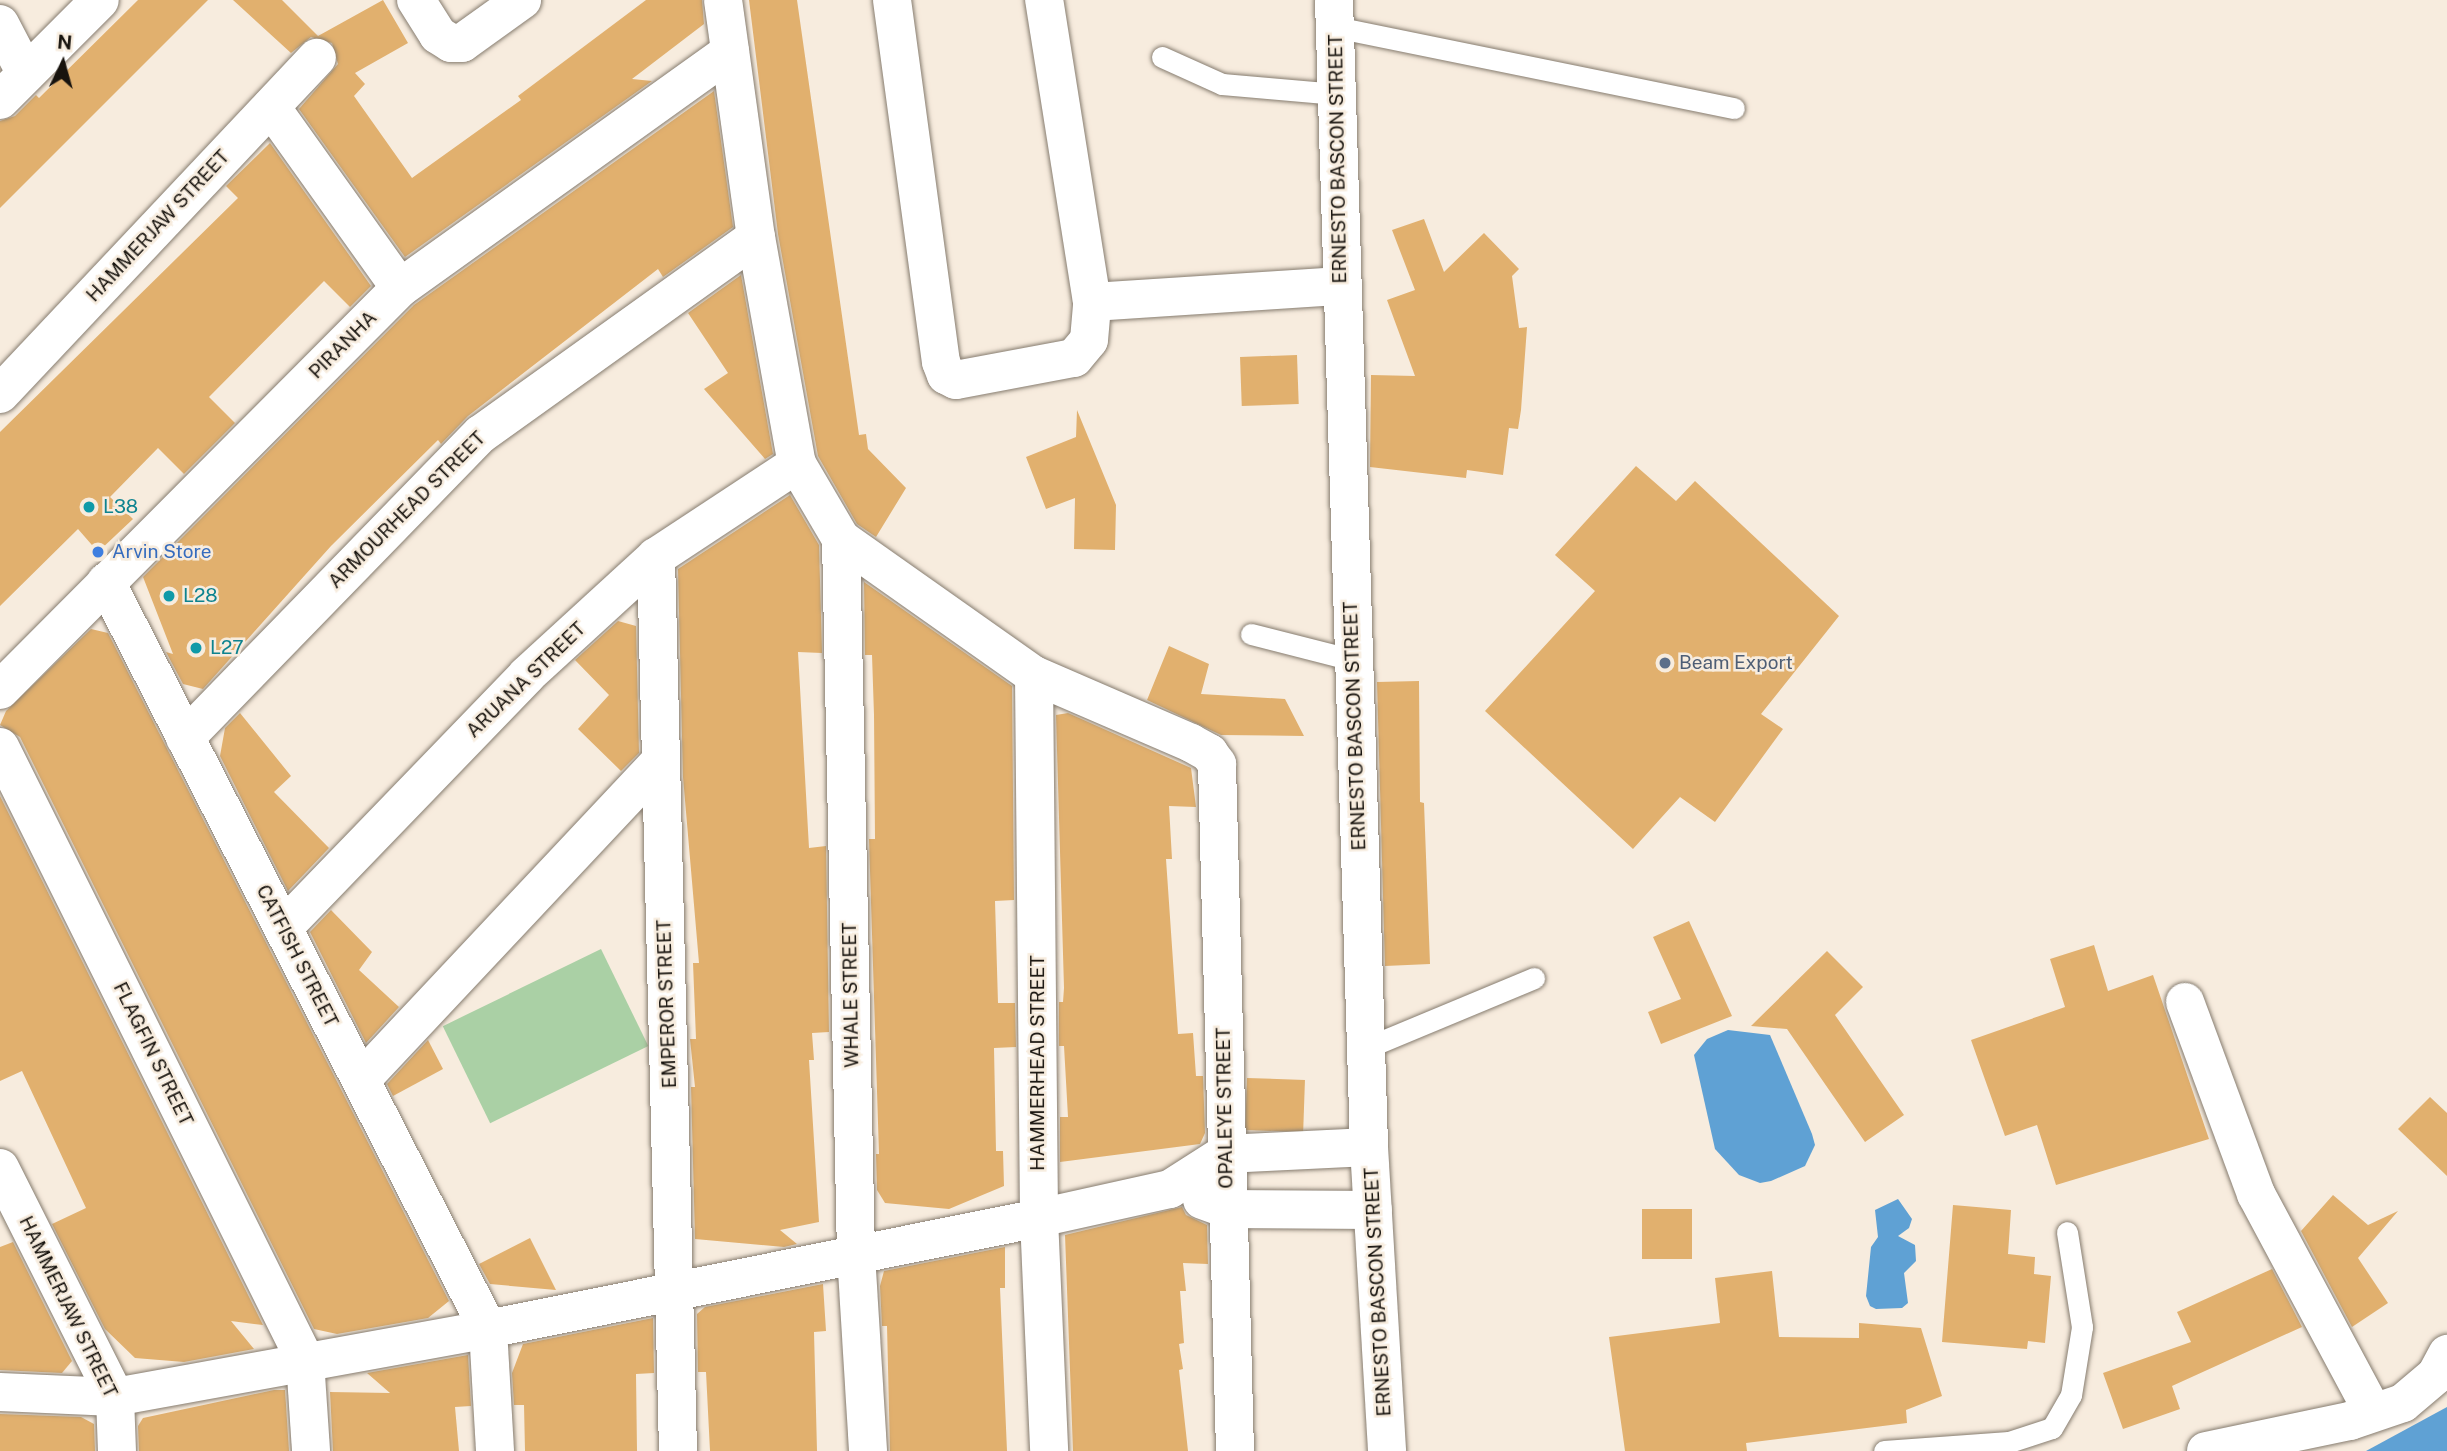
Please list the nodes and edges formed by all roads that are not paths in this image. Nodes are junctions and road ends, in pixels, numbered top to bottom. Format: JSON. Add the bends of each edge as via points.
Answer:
{"nodes":[{"id":1,"x":100,"y":0,"type":"edge"},
{"id":2,"x":416,"y":0,"type":"edge"},
{"id":3,"x":522,"y":0,"type":"edge"},
{"id":4,"x":723,"y":0,"type":"edge"},
{"id":5,"x":892,"y":0,"type":"edge"},
{"id":6,"x":1044,"y":0,"type":"edge"},
{"id":7,"x":1335,"y":14,"type":"edge"},
{"id":8,"x":0,"y":24,"type":"edge"},
{"id":9,"x":730,"y":52,"type":"junction"},
{"id":10,"x":1162,"y":57,"type":"dead end"},
{"id":11,"x":317,"y":58,"type":"dead end"},
{"id":12,"x":13,"y":87,"type":"edge"},
{"id":13,"x":1337,"y":94,"type":"junction"},
{"id":14,"x":271,"y":107,"type":"junction"},
{"id":15,"x":1734,"y":108,"type":"dead end"},
{"id":16,"x":756,"y":237,"type":"junction"},
{"id":17,"x":1341,"y":286,"type":"junction"},
{"id":18,"x":400,"y":288,"type":"junction"},
{"id":19,"x":1092,"y":302,"type":"junction"},
{"id":20,"x":0,"y":394,"type":"edge"},
{"id":21,"x":797,"y":464,"type":"junction"},
{"id":22,"x":841,"y":539,"type":"junction"},
{"id":23,"x":656,"y":557,"type":"junction"},
{"id":24,"x":106,"y":582,"type":"junction"},
{"id":25,"x":1251,"y":634,"type":"dead end"},
{"id":26,"x":1353,"y":660,"type":"junction"},
{"id":27,"x":1034,"y":675,"type":"junction"},
{"id":28,"x":0,"y":690,"type":"edge"},
{"id":29,"x":185,"y":737,"type":"junction"},
{"id":30,"x":0,"y":747,"type":"edge"},
{"id":31,"x":661,"y":761,"type":"junction"},
{"id":32,"x":283,"y":928,"type":"junction"},
{"id":33,"x":1534,"y":978,"type":"dead end"},
{"id":34,"x":2185,"y":1002,"type":"dead end"},
{"id":35,"x":1366,"y":1048,"type":"junction"},
{"id":36,"x":361,"y":1080,"type":"junction"},
{"id":37,"x":1369,"y":1147,"type":"junction"},
{"id":38,"x":1225,"y":1154,"type":"junction"},
{"id":39,"x":0,"y":1168,"type":"edge"},
{"id":40,"x":1170,"y":1189,"type":"junction"},
{"id":41,"x":1227,"y":1209,"type":"junction"},
{"id":42,"x":1373,"y":1210,"type":"junction"},
{"id":43,"x":1039,"y":1218,"type":"junction"},
{"id":44,"x":2067,"y":1232,"type":"dead end"},
{"id":45,"x":856,"y":1254,"type":"junction"},
{"id":46,"x":675,"y":1290,"type":"junction"},
{"id":47,"x":488,"y":1329,"type":"junction"},
{"id":48,"x":2447,"y":1354,"type":"edge"},
{"id":49,"x":305,"y":1360,"type":"junction"},
{"id":50,"x":0,"y":1392,"type":"edge"},
{"id":51,"x":115,"y":1397,"type":"junction"},
{"id":52,"x":2373,"y":1412,"type":"junction"},
{"id":53,"x":117,"y":1451,"type":"edge"},
{"id":54,"x":311,"y":1451,"type":"edge"},
{"id":55,"x":495,"y":1451,"type":"edge"},
{"id":56,"x":678,"y":1451,"type":"edge"},
{"id":57,"x":869,"y":1451,"type":"edge"},
{"id":58,"x":1049,"y":1451,"type":"edge"},
{"id":59,"x":1235,"y":1451,"type":"edge"},
{"id":60,"x":1387,"y":1451,"type":"edge"},
{"id":61,"x":1884,"y":1451,"type":"edge"},
{"id":62,"x":2206,"y":1451,"type":"edge"}],
"edges":[{"from":1,"to":12,"type":"street"},
{"from":2,"to":3,"type":"street","via":[[438,35],[450,43],[462,43]]},
{"from":4,"to":9,"type":"street"},
{"from":5,"to":19,"type":"street","via":[[946,375],[956,380],[1074,358],[1089,340]]},
{"from":6,"to":19,"type":"street"},
{"from":7,"to":13,"type":"street","name":"ERNESTO BASCON STREET"},
{"from":7,"to":15,"type":"lane"},
{"from":8,"to":12,"type":"street"},
{"from":9,"to":16,"type":"street"},
{"from":9,"to":18,"type":"street","name":"PIRANHA"},
{"from":10,"to":13,"type":"lane","via":[[1222,84]]},
{"from":11,"to":14,"type":"street","name":"HAMMERJAW STREET"},
{"from":13,"to":17,"type":"street","name":"ERNESTO BASCON STREET"},
{"from":14,"to":18,"type":"street"},
{"from":14,"to":20,"type":"street","name":"HAMMERJAW STREET"},
{"from":16,"to":21,"type":"street"},
{"from":16,"to":29,"type":"street","name":"ARMOURHEAD STREET","via":[[481,434]]},
{"from":17,"to":19,"type":"street"},
{"from":17,"to":26,"type":"street","name":"ERNESTO BASCON STREET"},
{"from":18,"to":24,"type":"street","name":"PIRANHA"},
{"from":21,"to":22,"type":"street"},
{"from":21,"to":23,"type":"street","name":"ARUANA STREET"},
{"from":22,"to":27,"type":"street"},
{"from":22,"to":45,"type":"street","name":"WHALE STREET"},
{"from":23,"to":31,"type":"street","name":"EMPEROR STREET"},
{"from":23,"to":32,"type":"street","name":"ARUANA STREET","via":[[527,675]]},
{"from":24,"to":28,"type":"street","name":"PIRANHA"},
{"from":24,"to":29,"type":"street","name":"CATFISH STREET"},
{"from":25,"to":26,"type":"lane"},
{"from":26,"to":35,"type":"street","name":"ERNESTO BASCON STREET"},
{"from":27,"to":38,"type":"street","name":"OPALEYE STREET","via":[[1191,743],[1209,753],[1217,764]]},
{"from":27,"to":43,"type":"street","name":"HAMMERHEAD STREET"},
{"from":29,"to":32,"type":"street","name":"CATFISH STREET"},
{"from":30,"to":49,"type":"street","name":"FLAGFIN STREET"},
{"from":31,"to":36,"type":"street"},
{"from":31,"to":46,"type":"street","name":"EMPEROR STREET"},
{"from":32,"to":36,"type":"street","name":"CATFISH STREET"},
{"from":33,"to":35,"type":"lane"},
{"from":34,"to":52,"type":"street","via":[[2256,1195]]},
{"from":35,"to":37,"type":"street","name":"ERNESTO BASCON STREET"},
{"from":36,"to":47,"type":"street","name":"CATFISH STREET"},
{"from":37,"to":38,"type":"street"},
{"from":37,"to":42,"type":"street","name":"ERNESTO BASCON STREET"},
{"from":38,"to":40,"type":"street"},
{"from":38,"to":41,"type":"street","name":"OPALEYE STREET"},
{"from":39,"to":51,"type":"street","name":"HAMMERJAW STREET"},
{"from":40,"to":41,"type":"street"},
{"from":40,"to":43,"type":"street"},
{"from":41,"to":42,"type":"street"},
{"from":41,"to":59,"type":"street","name":"OPALEYE STREET"},
{"from":42,"to":60,"type":"street","name":"ERNESTO BASCON STREET"},
{"from":43,"to":45,"type":"street"},
{"from":43,"to":58,"type":"street","name":"HAMMERHEAD STREET"},
{"from":44,"to":61,"type":"lane","via":[[2082,1327],[2071,1395],[2052,1428],[2010,1442]]},
{"from":45,"to":46,"type":"street"},
{"from":45,"to":57,"type":"street","name":"WHALE STREET"},
{"from":46,"to":47,"type":"street"},
{"from":46,"to":56,"type":"street","name":"EMPEROR STREET"},
{"from":47,"to":49,"type":"street"},
{"from":47,"to":55,"type":"street"},
{"from":48,"to":52,"type":"street","via":[[2436,1375],[2403,1403]]},
{"from":49,"to":51,"type":"street"},
{"from":49,"to":54,"type":"street"},
{"from":50,"to":51,"type":"street"},
{"from":51,"to":53,"type":"street","name":"HAMMERJAW STREET"},
{"from":52,"to":62,"type":"street","via":[[2350,1421]]}]}
